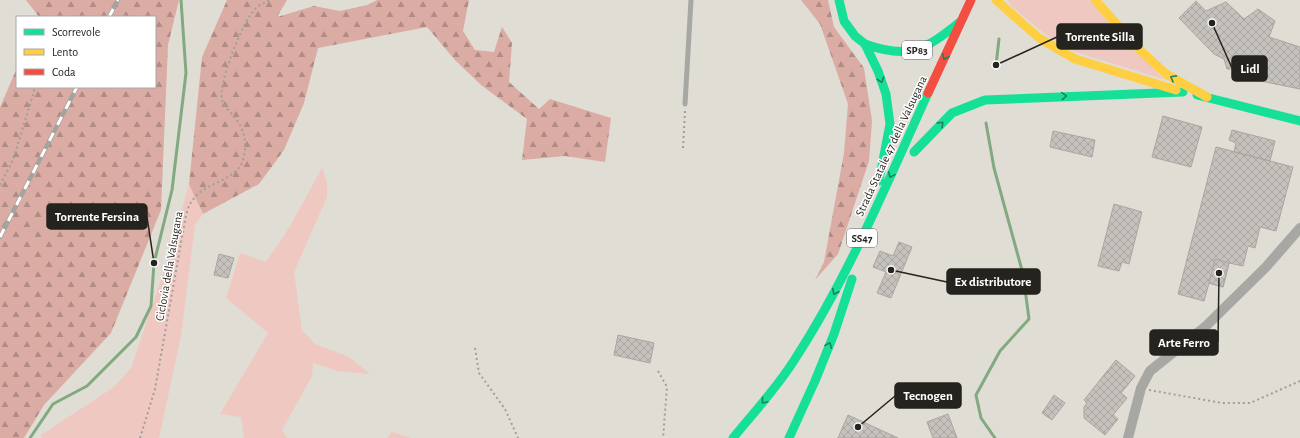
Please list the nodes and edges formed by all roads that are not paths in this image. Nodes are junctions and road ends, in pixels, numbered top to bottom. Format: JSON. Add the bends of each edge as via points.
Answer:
{"nodes":[{"id":1,"x":691,"y":0,"type":"edge"},
{"id":2,"x":839,"y":0,"type":"edge"},
{"id":3,"x":971,"y":0,"type":"edge"},
{"id":4,"x":996,"y":0,"type":"edge"},
{"id":5,"x":1095,"y":0,"type":"edge"},
{"id":6,"x":962,"y":21,"type":"junction"},
{"id":7,"x":865,"y":44,"type":"junction"},
{"id":8,"x":1183,"y":92,"type":"junction"},
{"id":9,"x":1207,"y":97,"type":"junction"},
{"id":10,"x":685,"y":104,"type":"road end"},
{"id":11,"x":1300,"y":122,"type":"edge"},
{"id":12,"x":924,"y":130,"type":"dead end"},
{"id":13,"x":872,"y":216,"type":"junction"},
{"id":14,"x":1300,"y":228,"type":"edge"},
{"id":15,"x":826,"y":328,"type":"dead end"},
{"id":16,"x":801,"y":367,"type":"dead end"},
{"id":17,"x":788,"y":386,"type":"dead end"},
{"id":18,"x":779,"y":398,"type":"dead end"},
{"id":19,"x":733,"y":438,"type":"edge"},
{"id":20,"x":745,"y":438,"type":"edge"},
{"id":21,"x":789,"y":438,"type":"edge"},
{"id":22,"x":1128,"y":438,"type":"edge"}],
"edges":[{"from":1,"to":10,"type":"lane"},
{"from":2,"to":7,"type":"main road","number":"SP83","via":[[844,21]]},
{"from":3,"to":6,"type":"main road","name":"Strada Statale 47 della Valsugana","number":"SS47"},
{"from":4,"to":8,"type":"main road","via":[[1038,38],[1075,59]]},
{"from":9,"to":5,"type":"main road","one_way":true,"via":[[1166,74]]},
{"from":6,"to":7,"type":"main road","number":"SP83","via":[[934,42],[918,50],[892,52]]},
{"from":6,"to":13,"type":"main road","name":"Strada Statale 47 della Valsugana","number":"SS47","one_way":true},
{"from":7,"to":13,"type":"main road","one_way":true,"via":[[886,94],[890,124]]},
{"from":8,"to":9,"type":"main road"},
{"from":12,"to":8,"type":"main road","name":"Strada Statale 47 della Valsugana","one_way":true,"via":[[912,155],[952,113],[985,100]]},
{"from":9,"to":11,"type":"main road"},
{"from":13,"to":19,"type":"main road","name":"Strada Statale 47 della Valsugana","number":"SS47","one_way":true,"via":[[808,340],[778,384]]},
{"from":14,"to":22,"type":"street","via":[[1266,267],[1205,327],[1150,371],[1141,388]]},
{"from":21,"to":15,"type":"main road","one_way":true,"via":[[834,334],[854,276]]},
{"from":16,"to":17,"type":"main road"},
{"from":18,"to":20,"type":"main road"}]}
